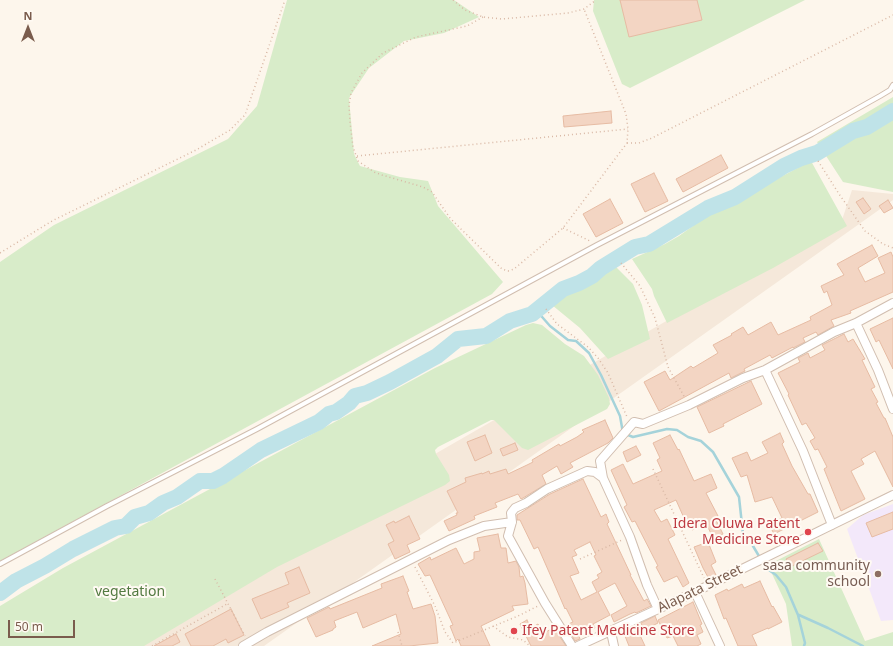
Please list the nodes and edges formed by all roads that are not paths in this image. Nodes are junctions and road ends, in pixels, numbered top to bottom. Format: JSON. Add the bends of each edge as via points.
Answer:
{"nodes":[{"id":1,"x":893,"y":85,"type":"edge"},
{"id":2,"x":893,"y":303,"type":"edge"},
{"id":3,"x":856,"y":323,"type":"junction"},
{"id":4,"x":765,"y":370,"type":"junction"},
{"id":5,"x":893,"y":409,"type":"edge"},
{"id":6,"x":603,"y":478,"type":"junction"},
{"id":7,"x":893,"y":496,"type":"edge"},
{"id":8,"x":512,"y":522,"type":"junction"},
{"id":9,"x":832,"y":525,"type":"junction"},
{"id":10,"x":0,"y":564,"type":"edge"},
{"id":11,"x":696,"y":592,"type":"junction"},
{"id":12,"x":658,"y":609,"type":"junction"},
{"id":13,"x":611,"y":632,"type":"junction"},
{"id":14,"x":247,"y":645,"type":"edge"},
{"id":15,"x":572,"y":646,"type":"edge"},
{"id":16,"x":578,"y":646,"type":"edge"},
{"id":17,"x":614,"y":646,"type":"edge"},
{"id":18,"x":720,"y":646,"type":"edge"}],
"edges":[{"from":1,"to":10,"type":"lane","via":[[890,90],[812,134],[597,245],[257,429]]},
{"from":2,"to":3,"type":"street"},
{"from":3,"to":4,"type":"street","via":[[834,332]]},
{"from":3,"to":5,"type":"street"},
{"from":4,"to":6,"type":"street","via":[[643,424],[634,422],[600,461]]},
{"from":4,"to":9,"type":"street","via":[[803,451]]},
{"from":6,"to":8,"type":"street","via":[[595,472],[587,471],[547,489],[515,508],[511,513]]},
{"from":6,"to":12,"type":"street","via":[[630,537]]},
{"from":7,"to":9,"type":"street"},
{"from":8,"to":14,"type":"street","via":[[484,526],[449,540],[267,632]]},
{"from":8,"to":15,"type":"street","via":[[508,536]]},
{"from":9,"to":11,"type":"street","name":"Alapata Street"},
{"from":11,"to":12,"type":"street","name":"Alapata Street"},
{"from":11,"to":18,"type":"street"},
{"from":12,"to":13,"type":"street","name":"Alapata Street"},
{"from":13,"to":16,"type":"street","name":"Alapata Street"},
{"from":13,"to":17,"type":"street"}]}
